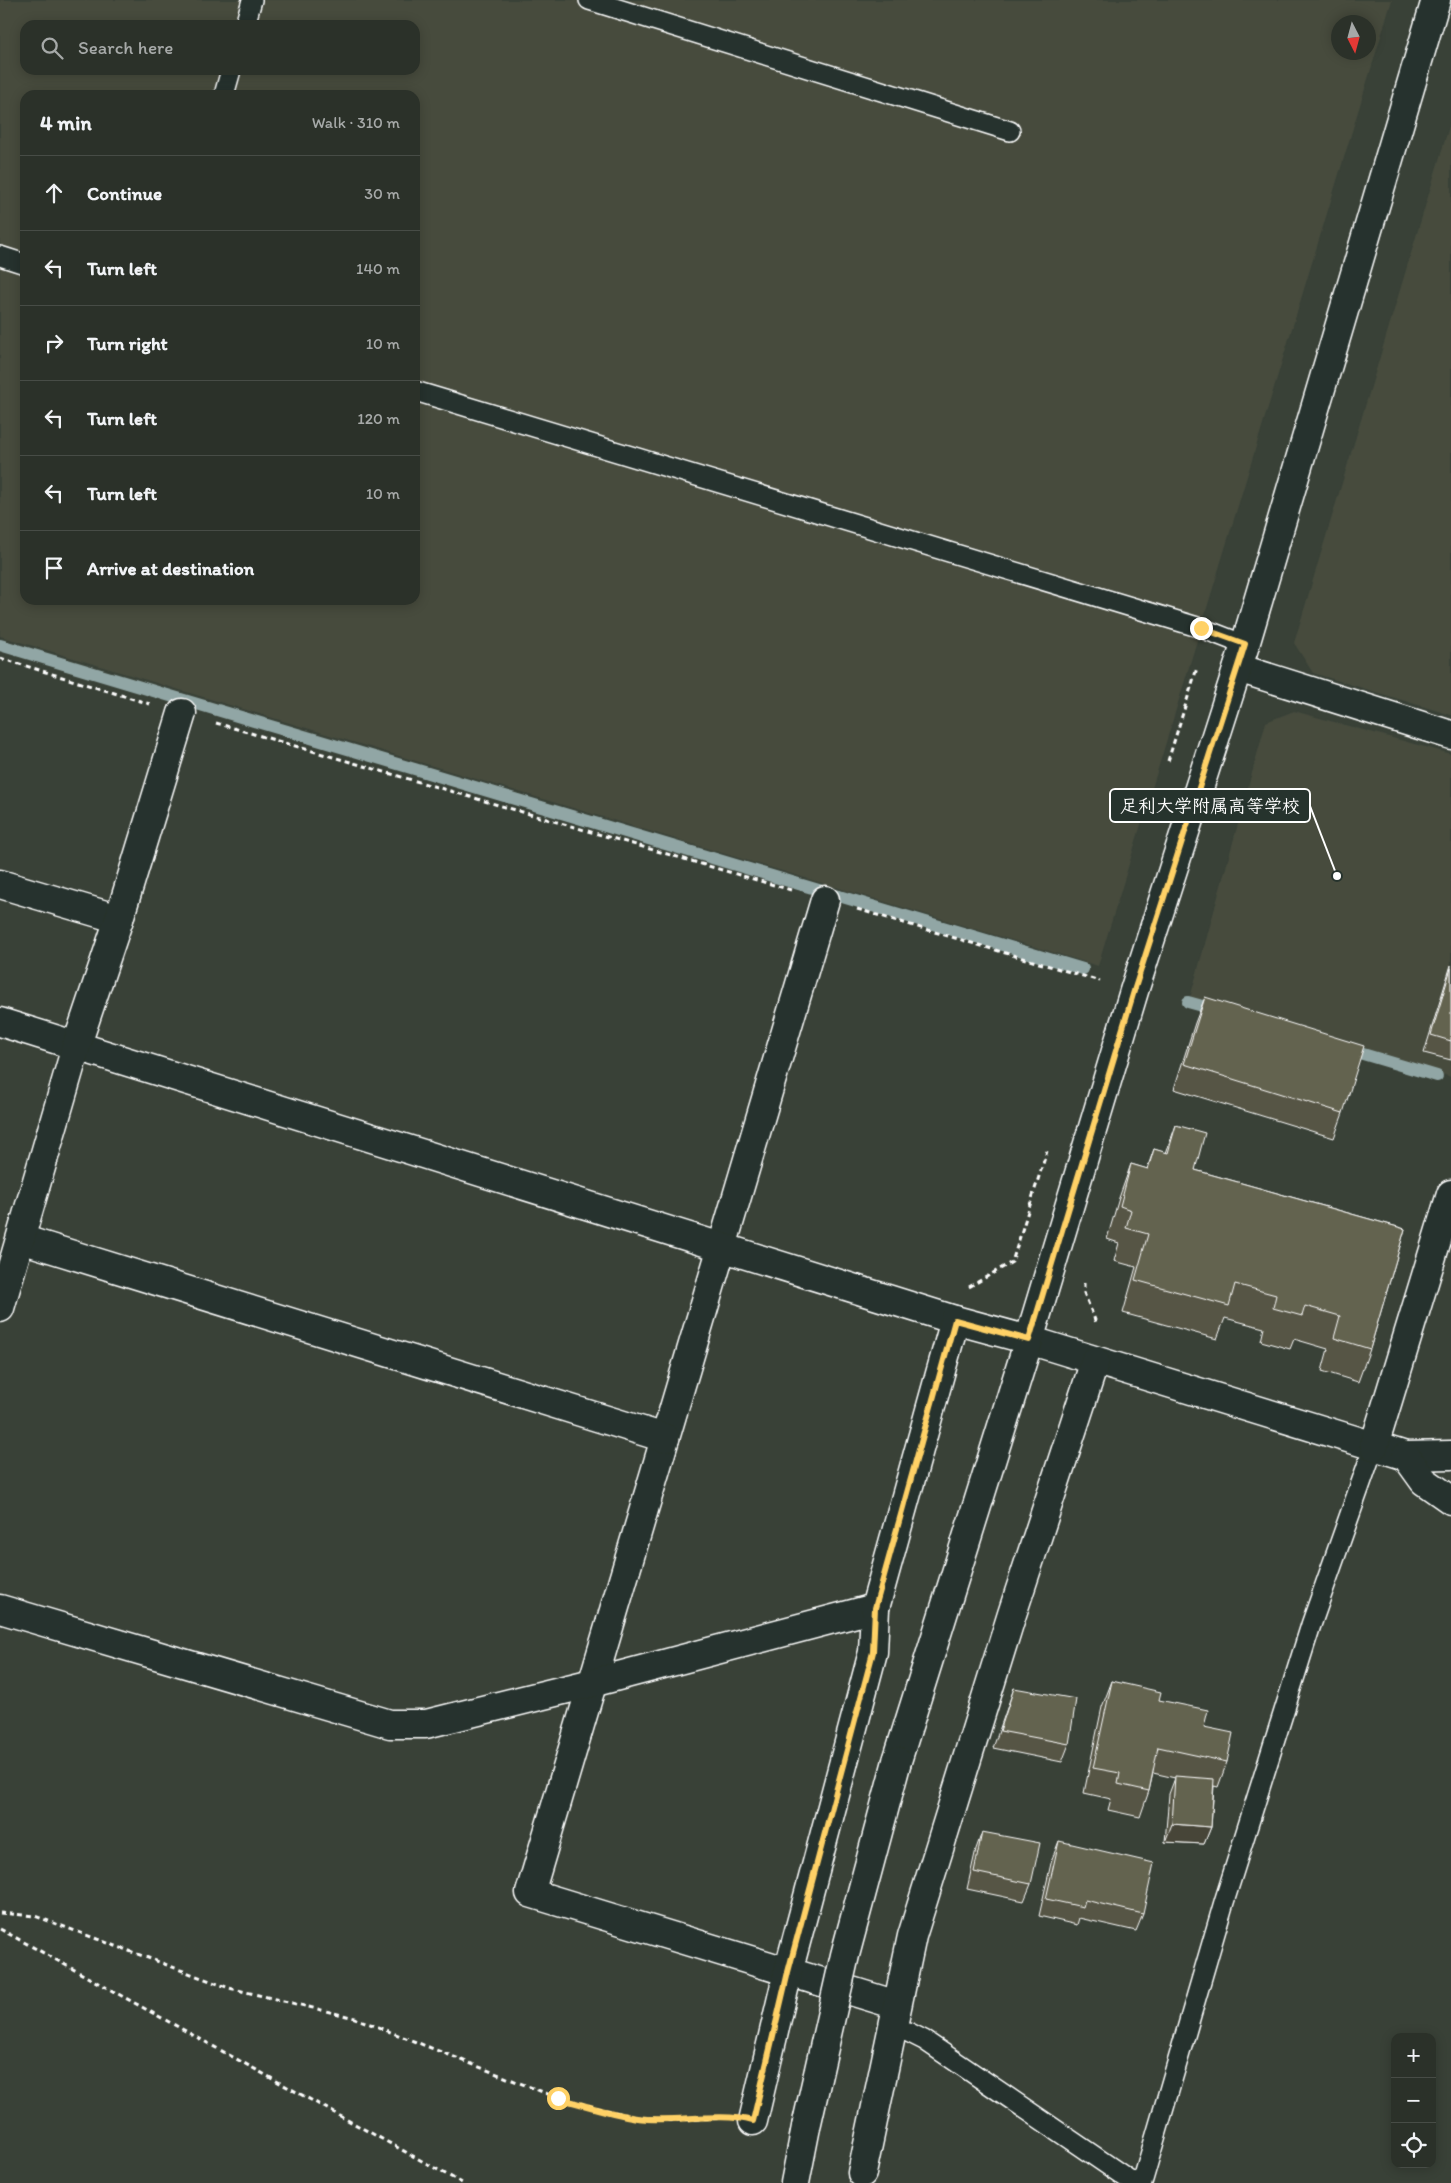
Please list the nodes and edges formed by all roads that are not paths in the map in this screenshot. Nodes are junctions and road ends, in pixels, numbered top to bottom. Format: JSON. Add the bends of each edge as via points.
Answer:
{"nodes":[{"id":1,"x":252,"y":0,"type":"edge"},
{"id":2,"x":590,"y":0,"type":"edge"},
{"id":3,"x":1436,"y":0,"type":"edge"},
{"id":4,"x":246,"y":20,"type":"edge"},
{"id":5,"x":230,"y":75,"type":"edge"},
{"id":6,"x":225,"y":90,"type":"edge"},
{"id":7,"x":1010,"y":132,"type":"dead end"},
{"id":8,"x":0,"y":256,"type":"edge"},
{"id":9,"x":20,"y":262,"type":"edge"},
{"id":10,"x":420,"y":394,"type":"edge"},
{"id":11,"x":1242,"y":656,"type":"junction"},
{"id":12,"x":182,"y":713,"type":"road end"},
{"id":13,"x":1451,"y":735,"type":"edge"},
{"id":14,"x":0,"y":884,"type":"edge"},
{"id":15,"x":825,"y":900,"type":"road end"},
{"id":16,"x":119,"y":919,"type":"junction"},
{"id":17,"x":0,"y":1022,"type":"edge"},
{"id":18,"x":76,"y":1047,"type":"junction"},
{"id":19,"x":1451,"y":1194,"type":"edge"},
{"id":20,"x":21,"y":1239,"type":"junction"},
{"id":21,"x":724,"y":1247,"type":"junction"},
{"id":22,"x":0,"y":1308,"type":"edge"},
{"id":23,"x":955,"y":1320,"type":"junction"},
{"id":24,"x":1029,"y":1340,"type":"junction"},
{"id":25,"x":1095,"y":1361,"type":"junction"},
{"id":26,"x":665,"y":1438,"type":"junction"},
{"id":27,"x":1374,"y":1446,"type":"junction"},
{"id":28,"x":1451,"y":1455,"type":"edge"},
{"id":29,"x":1406,"y":1456,"type":"junction"},
{"id":30,"x":1451,"y":1500,"type":"edge"},
{"id":31,"x":875,"y":1608,"type":"junction"},
{"id":32,"x":0,"y":1609,"type":"edge"},
{"id":33,"x":592,"y":1683,"type":"junction"},
{"id":34,"x":788,"y":1972,"type":"junction"},
{"id":35,"x":894,"y":2017,"type":"junction"},
{"id":36,"x":753,"y":2121,"type":"road end"},
{"id":37,"x":859,"y":2174,"type":"edge"},
{"id":38,"x":795,"y":2183,"type":"edge"},
{"id":39,"x":1134,"y":2183,"type":"edge"},
{"id":40,"x":1142,"y":2183,"type":"edge"}],
"edges":[{"from":1,"to":4,"type":"lane"},
{"from":2,"to":7,"type":"lane"},
{"from":3,"to":11,"type":"street"},
{"from":5,"to":6,"type":"lane"},
{"from":8,"to":9,"type":"lane"},
{"from":10,"to":11,"type":"lane","via":[[1201,628]]},
{"from":11,"to":13,"type":"street"},
{"from":11,"to":24,"type":"street","via":[[1134,991]]},
{"from":12,"to":16,"type":"street"},
{"from":14,"to":16,"type":"street"},
{"from":15,"to":21,"type":"street"},
{"from":16,"to":18,"type":"street"},
{"from":17,"to":18,"type":"street"},
{"from":18,"to":20,"type":"street"},
{"from":18,"to":21,"type":"street"},
{"from":19,"to":27,"type":"street"},
{"from":20,"to":22,"type":"street"},
{"from":20,"to":26,"type":"street"},
{"from":21,"to":23,"type":"street"},
{"from":21,"to":26,"type":"street"},
{"from":23,"to":24,"type":"street"},
{"from":23,"to":31,"type":"street"},
{"from":24,"to":25,"type":"street"},
{"from":24,"to":38,"type":"street","bridge":true,"via":[[897,1761],[845,1955]]},
{"from":25,"to":27,"type":"street"},
{"from":25,"to":35,"type":"street","via":[[914,1927]]},
{"from":26,"to":33,"type":"street"},
{"from":27,"to":29,"type":"street"},
{"from":27,"to":40,"type":"lane","via":[[1311,1625],[1224,1902]]},
{"from":28,"to":29,"type":"street"},
{"from":29,"to":30,"type":"street","via":[[1424,1481]]},
{"from":31,"to":33,"type":"street"},
{"from":31,"to":34,"type":"street","via":[[873,1652]]},
{"from":32,"to":33,"type":"street","via":[[390,1724],[426,1724]]},
{"from":33,"to":34,"type":"street","via":[[530,1893]]},
{"from":34,"to":35,"type":"street"},
{"from":34,"to":36,"type":"street"},
{"from":35,"to":37,"type":"street"},
{"from":35,"to":39,"type":"lane","via":[[908,2032]]}]}
